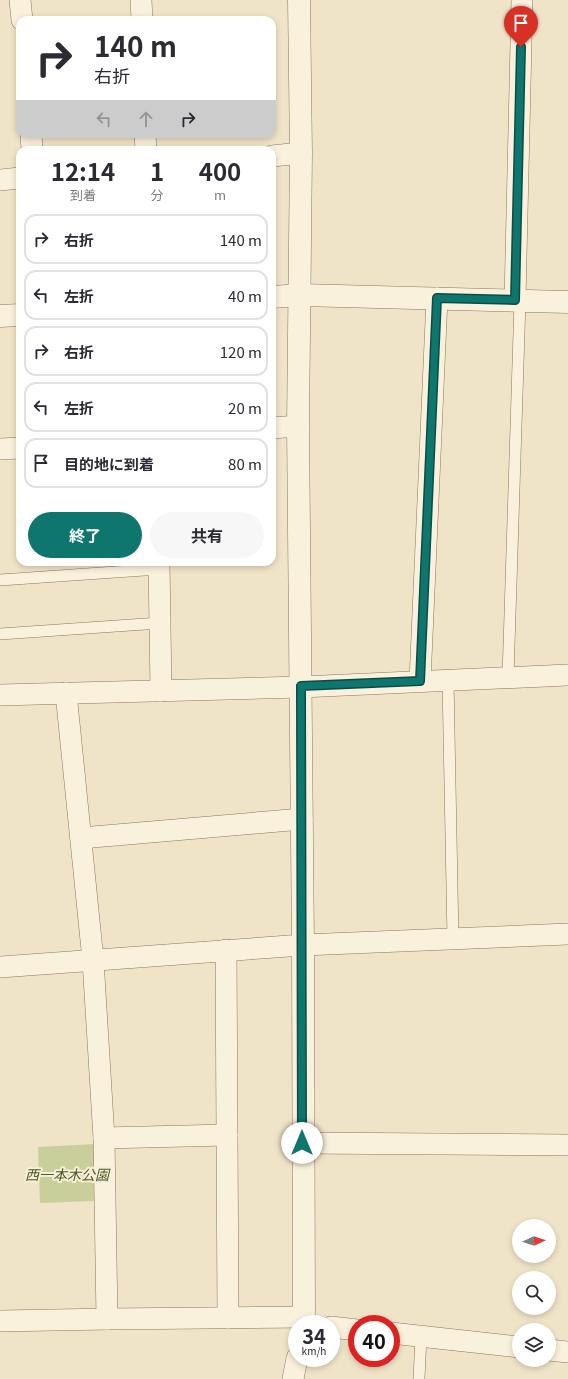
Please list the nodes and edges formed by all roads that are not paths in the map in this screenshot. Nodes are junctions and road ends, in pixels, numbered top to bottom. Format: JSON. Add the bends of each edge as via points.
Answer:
{"nodes":[{"id":1,"x":20,"y":0,"type":"edge"},
{"id":2,"x":141,"y":0,"type":"edge"},
{"id":3,"x":299,"y":0,"type":"edge"},
{"id":4,"x":522,"y":0,"type":"edge"},
{"id":5,"x":22,"y":16,"type":"edge"},
{"id":6,"x":142,"y":16,"type":"edge"},
{"id":7,"x":301,"y":153,"type":"junction"},
{"id":8,"x":276,"y":156,"type":"edge"},
{"id":9,"x":16,"y":178,"type":"edge"},
{"id":10,"x":0,"y":180,"type":"edge"},
{"id":11,"x":300,"y":294,"type":"junction"},
{"id":12,"x":276,"y":296,"type":"edge"},
{"id":13,"x":437,"y":298,"type":"junction"},
{"id":14,"x":518,"y":301,"type":"junction"},
{"id":15,"x":568,"y":302,"type":"edge"},
{"id":16,"x":16,"y":315,"type":"edge"},
{"id":17,"x":0,"y":316,"type":"edge"},
{"id":18,"x":298,"y":426,"type":"junction"},
{"id":19,"x":276,"y":428,"type":"edge"},
{"id":20,"x":16,"y":448,"type":"edge"},
{"id":21,"x":0,"y":450,"type":"edge"},
{"id":22,"x":159,"y":566,"type":"edge"},
{"id":23,"x":0,"y":580,"type":"edge"},
{"id":24,"x":160,"y":623,"type":"junction"},
{"id":25,"x":0,"y":634,"type":"edge"},
{"id":26,"x":568,"y":675,"type":"edge"},
{"id":27,"x":508,"y":677,"type":"junction"},
{"id":28,"x":448,"y":680,"type":"junction"},
{"id":29,"x":420,"y":681,"type":"junction"},
{"id":30,"x":301,"y":686,"type":"junction"},
{"id":31,"x":161,"y":691,"type":"junction"},
{"id":32,"x":66,"y":693,"type":"junction"},
{"id":33,"x":0,"y":695,"type":"edge"},
{"id":34,"x":302,"y":819,"type":"junction"},
{"id":35,"x":81,"y":838,"type":"junction"},
{"id":36,"x":568,"y":934,"type":"edge"},
{"id":37,"x":453,"y":939,"type":"junction"},
{"id":38,"x":303,"y":945,"type":"junction"},
{"id":39,"x":226,"y":950,"type":"junction"},
{"id":40,"x":93,"y":960,"type":"junction"},
{"id":41,"x":0,"y":967,"type":"edge"},
{"id":42,"x":227,"y":1135,"type":"junction"},
{"id":43,"x":104,"y":1138,"type":"junction"},
{"id":44,"x":302,"y":1143,"type":"junction"},
{"id":45,"x":568,"y":1144,"type":"edge"},
{"id":46,"x":304,"y":1315,"type":"edge"},
{"id":47,"x":228,"y":1318,"type":"junction"},
{"id":48,"x":107,"y":1319,"type":"junction"},
{"id":49,"x":288,"y":1320,"type":"edge"},
{"id":50,"x":0,"y":1321,"type":"edge"},
{"id":51,"x":400,"y":1334,"type":"edge"},
{"id":52,"x":421,"y":1336,"type":"junction"},
{"id":53,"x":512,"y":1346,"type":"edge"},
{"id":54,"x":556,"y":1351,"type":"edge"},
{"id":55,"x":568,"y":1352,"type":"edge"},
{"id":56,"x":295,"y":1367,"type":"edge"},
{"id":57,"x":293,"y":1379,"type":"edge"},
{"id":58,"x":419,"y":1379,"type":"edge"}],
"edges":[{"from":1,"to":5,"type":"street"},
{"from":2,"to":6,"type":"street"},
{"from":3,"to":7,"type":"street"},
{"from":4,"to":14,"type":"street"},
{"from":7,"to":8,"type":"street"},
{"from":7,"to":11,"type":"street"},
{"from":9,"to":10,"type":"street"},
{"from":11,"to":12,"type":"street"},
{"from":11,"to":13,"type":"street"},
{"from":11,"to":18,"type":"street"},
{"from":13,"to":14,"type":"street"},
{"from":13,"to":29,"type":"street"},
{"from":14,"to":15,"type":"street"},
{"from":14,"to":27,"type":"lane"},
{"from":16,"to":17,"type":"street"},
{"from":18,"to":19,"type":"street"},
{"from":18,"to":30,"type":"street"},
{"from":20,"to":21,"type":"street"},
{"from":22,"to":23,"type":"lane"},
{"from":22,"to":24,"type":"street"},
{"from":24,"to":25,"type":"lane"},
{"from":24,"to":31,"type":"street"},
{"from":26,"to":27,"type":"street"},
{"from":27,"to":28,"type":"street"},
{"from":28,"to":29,"type":"street"},
{"from":28,"to":37,"type":"lane"},
{"from":29,"to":30,"type":"street"},
{"from":30,"to":31,"type":"street"},
{"from":30,"to":34,"type":"street"},
{"from":31,"to":32,"type":"street"},
{"from":32,"to":33,"type":"street"},
{"from":32,"to":35,"type":"street"},
{"from":34,"to":35,"type":"street"},
{"from":34,"to":38,"type":"street"},
{"from":35,"to":40,"type":"street"},
{"from":36,"to":37,"type":"street"},
{"from":37,"to":38,"type":"street"},
{"from":38,"to":39,"type":"street"},
{"from":38,"to":44,"type":"street"},
{"from":39,"to":40,"type":"street"},
{"from":39,"to":42,"type":"street"},
{"from":40,"to":41,"type":"street"},
{"from":40,"to":43,"type":"street"},
{"from":42,"to":43,"type":"street"},
{"from":42,"to":47,"type":"street"},
{"from":43,"to":48,"type":"street"},
{"from":44,"to":45,"type":"street"},
{"from":44,"to":46,"type":"street"},
{"from":47,"to":48,"type":"street"},
{"from":47,"to":49,"type":"street"},
{"from":48,"to":50,"type":"street"},
{"from":51,"to":52,"type":"street"},
{"from":52,"to":53,"type":"street"},
{"from":52,"to":58,"type":"lane"},
{"from":54,"to":55,"type":"street"},
{"from":56,"to":57,"type":"street"}]}
